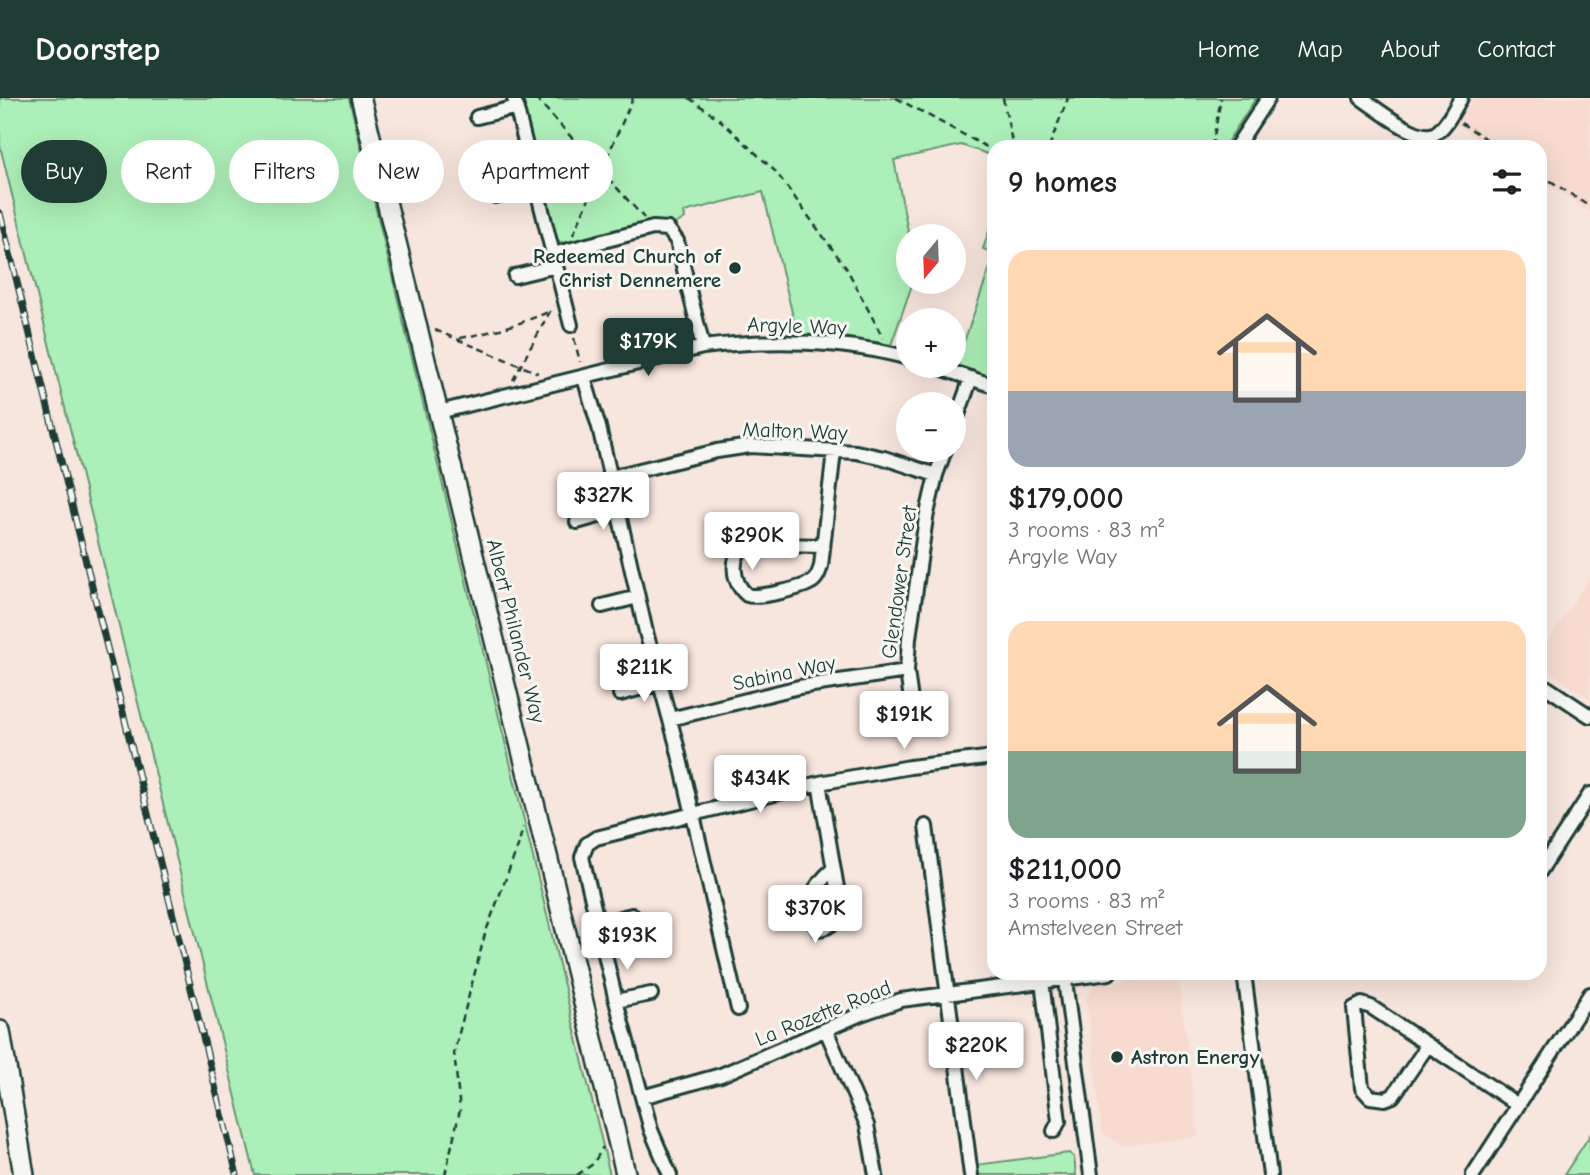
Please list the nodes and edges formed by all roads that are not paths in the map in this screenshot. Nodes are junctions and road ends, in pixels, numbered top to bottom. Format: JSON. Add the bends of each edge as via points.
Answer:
{"nodes":[{"id":1,"x":361,"y":98,"type":"edge"},
{"id":2,"x":1268,"y":98,"type":"edge"},
{"id":3,"x":1361,"y":98,"type":"edge"},
{"id":4,"x":1461,"y":98,"type":"edge"},
{"id":5,"x":516,"y":103,"type":"edge"},
{"id":6,"x":477,"y":117,"type":"dead end"},
{"id":7,"x":525,"y":140,"type":"edge"},
{"id":8,"x":1241,"y":140,"type":"edge"},
{"id":9,"x":541,"y":203,"type":"edge"},
{"id":10,"x":555,"y":260,"type":"junction"},
{"id":11,"x":515,"y":276,"type":"dead end"},
{"id":12,"x":570,"y":325,"type":"road end"},
{"id":13,"x":703,"y":347,"type":"junction"},
{"id":14,"x":896,"y":354,"type":"edge"},
{"id":15,"x":966,"y":376,"type":"edge"},
{"id":16,"x":584,"y":378,"type":"junction"},
{"id":17,"x":971,"y":378,"type":"junction"},
{"id":18,"x":987,"y":384,"type":"edge"},
{"id":19,"x":966,"y":392,"type":"edge"},
{"id":20,"x":439,"y":412,"type":"junction"},
{"id":21,"x":834,"y":451,"type":"junction"},
{"id":22,"x":941,"y":462,"type":"edge"},
{"id":23,"x":936,"y":475,"type":"junction"},
{"id":24,"x":611,"y":477,"type":"junction"},
{"id":25,"x":619,"y":510,"type":"junction"},
{"id":26,"x":577,"y":522,"type":"dead end"},
{"id":27,"x":822,"y":545,"type":"junction"},
{"id":28,"x":638,"y":597,"type":"junction"},
{"id":29,"x":602,"y":606,"type":"dead end"},
{"id":30,"x":907,"y":671,"type":"junction"},
{"id":31,"x":660,"y":683,"type":"junction"},
{"id":32,"x":1547,"y":688,"type":"edge"},
{"id":33,"x":620,"y":694,"type":"dead end"},
{"id":34,"x":1590,"y":716,"type":"edge"},
{"id":35,"x":670,"y":719,"type":"junction"},
{"id":36,"x":914,"y":722,"type":"dead end"},
{"id":37,"x":987,"y":758,"type":"edge"},
{"id":38,"x":819,"y":783,"type":"junction"},
{"id":39,"x":1590,"y":794,"type":"edge"},
{"id":40,"x":693,"y":813,"type":"junction"},
{"id":41,"x":926,"y":826,"type":"dead end"},
{"id":42,"x":1547,"y":861,"type":"edge"},
{"id":43,"x":833,"y":869,"type":"dead end"},
{"id":44,"x":632,"y":915,"type":"dead end"},
{"id":45,"x":599,"y":924,"type":"junction"},
{"id":46,"x":1025,"y":980,"type":"edge"},
{"id":47,"x":1042,"y":980,"type":"edge"},
{"id":48,"x":1066,"y":980,"type":"edge"},
{"id":49,"x":1245,"y":980,"type":"edge"},
{"id":50,"x":651,"y":994,"type":"dead end"},
{"id":51,"x":947,"y":994,"type":"junction"},
{"id":52,"x":1590,"y":994,"type":"edge"},
{"id":53,"x":616,"y":1001,"type":"junction"},
{"id":54,"x":738,"y":1009,"type":"dead end"},
{"id":55,"x":826,"y":1030,"type":"junction"},
{"id":56,"x":0,"y":1031,"type":"edge"},
{"id":57,"x":1428,"y":1045,"type":"junction"},
{"id":58,"x":642,"y":1097,"type":"junction"},
{"id":59,"x":1518,"y":1105,"type":"junction"},
{"id":60,"x":1054,"y":1130,"type":"dead end"},
{"id":61,"x":24,"y":1175,"type":"edge"},
{"id":62,"x":626,"y":1175,"type":"edge"},
{"id":63,"x":670,"y":1175,"type":"edge"},
{"id":64,"x":876,"y":1175,"type":"edge"},
{"id":65,"x":971,"y":1175,"type":"edge"},
{"id":66,"x":1091,"y":1175,"type":"edge"},
{"id":67,"x":1270,"y":1175,"type":"edge"},
{"id":68,"x":1473,"y":1175,"type":"edge"}],
"edges":[{"from":1,"to":20,"type":"street","name":"Albert Philander Way"},
{"from":2,"to":8,"type":"street"},
{"from":3,"to":4,"type":"street","via":[[1420,135],[1438,131]]},
{"from":5,"to":6,"type":"street"},
{"from":5,"to":7,"type":"street"},
{"from":9,"to":10,"type":"street"},
{"from":10,"to":11,"type":"street"},
{"from":10,"to":12,"type":"street"},
{"from":10,"to":13,"type":"street","via":[[573,248],[668,229],[677,241]]},
{"from":13,"to":14,"type":"street","name":"Argyle Way","via":[[771,342]]},
{"from":13,"to":16,"type":"street","name":"Argyle Way"},
{"from":15,"to":17,"type":"street"},
{"from":16,"to":20,"type":"street","name":"Argyle Way"},
{"from":16,"to":24,"type":"street"},
{"from":17,"to":18,"type":"street"},
{"from":17,"to":19,"type":"street"},
{"from":20,"to":62,"type":"street","name":"Albert Philander Way"},
{"from":21,"to":23,"type":"street","name":"Malton Way","via":[[884,458]]},
{"from":21,"to":24,"type":"street","name":"Malton Way","via":[[734,447]]},
{"from":21,"to":27,"type":"street"},
{"from":22,"to":23,"type":"street","name":"Glendower Street"},
{"from":23,"to":30,"type":"street","name":"Glendower Street","via":[[922,537]]},
{"from":24,"to":25,"type":"street"},
{"from":25,"to":26,"type":"street"},
{"from":25,"to":28,"type":"street"},
{"from":27,"to":27,"type":"street","via":[[814,581],[751,597],[739,586],[735,560],[747,544]]},
{"from":28,"to":29,"type":"street"},
{"from":28,"to":31,"type":"street"},
{"from":30,"to":35,"type":"street","name":"Sabina Way","via":[[799,687]]},
{"from":30,"to":36,"type":"street","name":"Glendower Street"},
{"from":31,"to":33,"type":"street"},
{"from":31,"to":35,"type":"street"},
{"from":32,"to":34,"type":"street"},
{"from":35,"to":40,"type":"street"},
{"from":37,"to":38,"type":"street"},
{"from":38,"to":40,"type":"street"},
{"from":38,"to":43,"type":"street"},
{"from":39,"to":42,"type":"street"},
{"from":40,"to":45,"type":"street","via":[[596,838],[584,847],[582,857]]},
{"from":40,"to":54,"type":"street"},
{"from":41,"to":51,"type":"street"},
{"from":44,"to":45,"type":"street"},
{"from":45,"to":53,"type":"street"},
{"from":46,"to":51,"type":"street","name":"La Rozette Road"},
{"from":47,"to":60,"type":"street","via":[[1059,1121]]},
{"from":48,"to":66,"type":"street"},
{"from":49,"to":67,"type":"street"},
{"from":50,"to":53,"type":"street"},
{"from":51,"to":55,"type":"street","name":"La Rozette Road","via":[[901,1000]]},
{"from":51,"to":65,"type":"street"},
{"from":52,"to":59,"type":"street"},
{"from":53,"to":58,"type":"street"},
{"from":55,"to":58,"type":"street","name":"La Rozette Road","via":[[721,1075]]},
{"from":55,"to":64,"type":"street","via":[[867,1125]]},
{"from":56,"to":61,"type":"main road"},
{"from":57,"to":57,"type":"street","via":[[1367,1004],[1354,1008],[1362,1088],[1370,1097],[1393,1096]]},
{"from":57,"to":59,"type":"street"},
{"from":58,"to":63,"type":"street"},
{"from":59,"to":68,"type":"street"}]}
